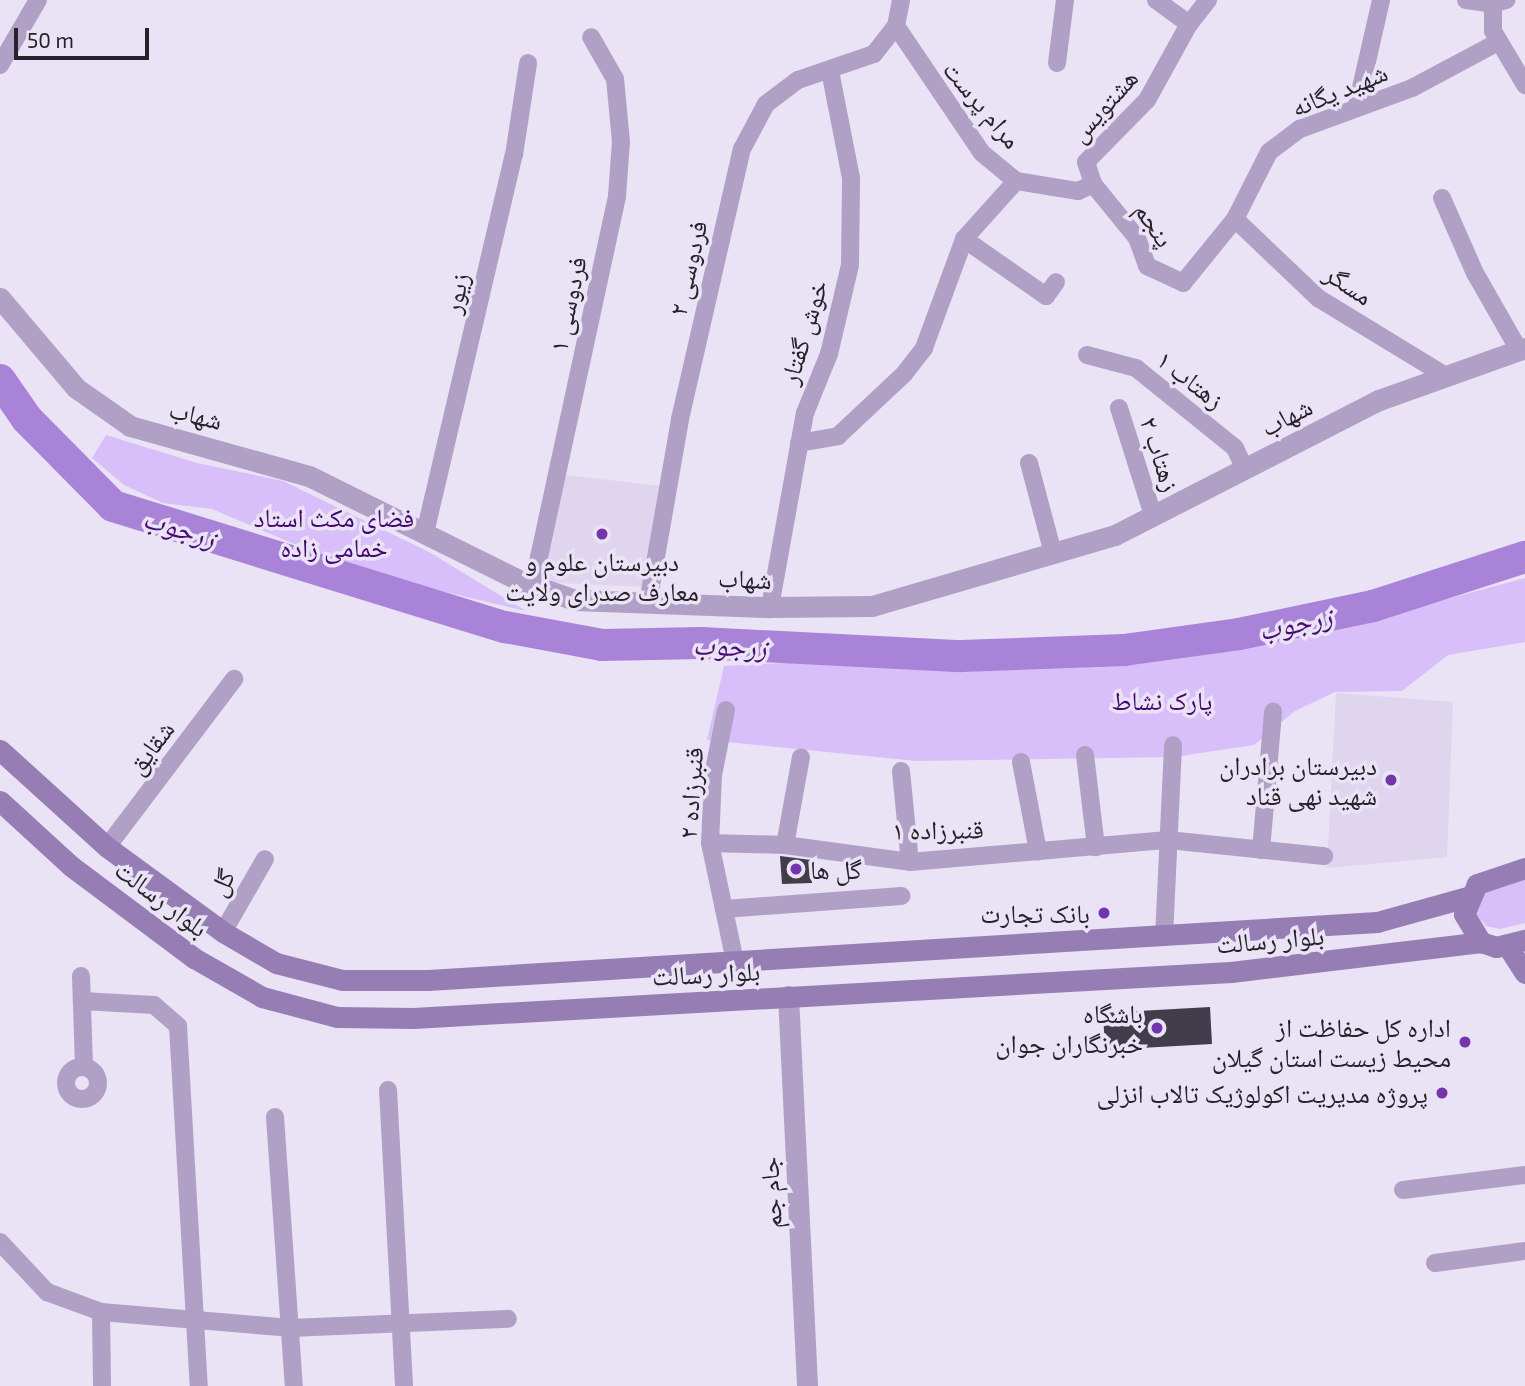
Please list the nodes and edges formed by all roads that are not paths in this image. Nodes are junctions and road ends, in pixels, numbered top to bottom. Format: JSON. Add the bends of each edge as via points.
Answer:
{"nodes":[{"id":1,"x":38,"y":0,"type":"edge"},
{"id":2,"x":901,"y":0,"type":"edge"},
{"id":3,"x":1065,"y":0,"type":"edge"},
{"id":4,"x":1156,"y":0,"type":"edge"},
{"id":5,"x":1208,"y":0,"type":"edge"},
{"id":6,"x":1381,"y":0,"type":"edge"},
{"id":7,"x":1466,"y":0,"type":"edge"},
{"id":8,"x":1499,"y":2,"type":"edge"},
{"id":9,"x":1189,"y":24,"type":"junction"},
{"id":10,"x":896,"y":26,"type":"junction"},
{"id":11,"x":591,"y":37,"type":"dead end"},
{"id":12,"x":1498,"y":42,"type":"junction"},
{"id":13,"x":528,"y":63,"type":"dead end"},
{"id":14,"x":1057,"y":63,"type":"dead end"},
{"id":15,"x":0,"y":65,"type":"edge"},
{"id":16,"x":830,"y":71,"type":"junction"},
{"id":17,"x":1525,"y":85,"type":"edge"},
{"id":18,"x":1357,"y":105,"type":"junction"},
{"id":19,"x":1016,"y":181,"type":"junction"},
{"id":20,"x":1093,"y":184,"type":"junction"},
{"id":21,"x":1442,"y":198,"type":"dead end"},
{"id":22,"x":1235,"y":219,"type":"junction"},
{"id":23,"x":964,"y":239,"type":"junction"},
{"id":24,"x":1056,"y":282,"type":"dead end"},
{"id":25,"x":0,"y":298,"type":"edge"},
{"id":26,"x":1522,"y":349,"type":"edge"},
{"id":27,"x":1087,"y":355,"type":"dead end"},
{"id":28,"x":1446,"y":376,"type":"junction"},
{"id":29,"x":1119,"y":408,"type":"dead end"},
{"id":30,"x":799,"y":443,"type":"junction"},
{"id":31,"x":1029,"y":463,"type":"dead end"},
{"id":32,"x":1245,"y":468,"type":"junction"},
{"id":33,"x":1153,"y":515,"type":"junction"},
{"id":34,"x":425,"y":533,"type":"junction"},
{"id":35,"x":1053,"y":553,"type":"junction"},
{"id":36,"x":533,"y":585,"type":"junction"},
{"id":37,"x":648,"y":603,"type":"junction"},
{"id":38,"x":770,"y":607,"type":"junction"},
{"id":39,"x":234,"y":679,"type":"dead end"},
{"id":40,"x":726,"y":710,"type":"dead end"},
{"id":41,"x":1273,"y":712,"type":"dead end"},
{"id":42,"x":1173,"y":745,"type":"dead end"},
{"id":43,"x":0,"y":750,"type":"edge"},
{"id":44,"x":1085,"y":755,"type":"dead end"},
{"id":45,"x":801,"y":757,"type":"dead end"},
{"id":46,"x":1021,"y":762,"type":"dead end"},
{"id":47,"x":901,"y":771,"type":"dead end"},
{"id":48,"x":0,"y":801,"type":"edge"},
{"id":49,"x":1168,"y":840,"type":"junction"},
{"id":50,"x":710,"y":843,"type":"junction"},
{"id":51,"x":785,"y":845,"type":"junction"},
{"id":52,"x":107,"y":847,"type":"junction"},
{"id":53,"x":1096,"y":847,"type":"junction"},
{"id":54,"x":1038,"y":850,"type":"junction"},
{"id":55,"x":1261,"y":850,"type":"junction"},
{"id":56,"x":1324,"y":856,"type":"dead end"},
{"id":57,"x":265,"y":859,"type":"dead end"},
{"id":58,"x":910,"y":862,"type":"junction"},
{"id":59,"x":1525,"y":868,"type":"edge"},
{"id":60,"x":902,"y":896,"type":"dead end"},
{"id":61,"x":1467,"y":898,"type":"junction"},
{"id":62,"x":724,"y":909,"type":"junction"},
{"id":63,"x":1377,"y":922,"type":"junction"},
{"id":64,"x":223,"y":932,"type":"junction"},
{"id":65,"x":1164,"y":937,"type":"junction"},
{"id":66,"x":1094,"y":941,"type":"junction"},
{"id":67,"x":1481,"y":942,"type":"junction"},
{"id":68,"x":1516,"y":943,"type":"edge"},
{"id":69,"x":1382,"y":956,"type":"junction"},
{"id":70,"x":735,"y":962,"type":"junction"},
{"id":71,"x":1525,"y":973,"type":"edge"},
{"id":72,"x":81,"y":976,"type":"dead end"},
{"id":73,"x":1095,"y":980,"type":"junction"},
{"id":74,"x":788,"y":996,"type":"junction"},
{"id":75,"x":82,"y":1001,"type":"junction"},
{"id":76,"x":85,"y":1066,"type":"dead end"},
{"id":77,"x":388,"y":1090,"type":"dead end"},
{"id":78,"x":275,"y":1117,"type":"dead end"},
{"id":79,"x":1525,"y":1175,"type":"edge"},
{"id":80,"x":1403,"y":1190,"type":"dead end"},
{"id":81,"x":0,"y":1242,"type":"edge"},
{"id":82,"x":1525,"y":1251,"type":"edge"},
{"id":83,"x":1435,"y":1263,"type":"dead end"},
{"id":84,"x":102,"y":1312,"type":"junction"},
{"id":85,"x":508,"y":1319,"type":"dead end"},
{"id":86,"x":195,"y":1321,"type":"junction"},
{"id":87,"x":401,"y":1324,"type":"junction"},
{"id":88,"x":290,"y":1328,"type":"junction"},
{"id":89,"x":102,"y":1386,"type":"edge"},
{"id":90,"x":199,"y":1386,"type":"edge"},
{"id":91,"x":294,"y":1386,"type":"edge"},
{"id":92,"x":404,"y":1386,"type":"edge"},
{"id":93,"x":807,"y":1386,"type":"edge"}],
"edges":[{"from":1,"to":15,"type":"street"},
{"from":2,"to":10,"type":"street"},
{"from":3,"to":14,"type":"street"},
{"from":4,"to":9,"type":"street"},
{"from":5,"to":9,"type":"street"},
{"from":6,"to":18,"type":"street"},
{"from":7,"to":8,"type":"street"},
{"from":8,"to":12,"type":"street"},
{"from":9,"to":20,"type":"street","name":"هشتویس","via":[[1147,100],[1086,162]]},
{"from":10,"to":16,"type":"street","name":"فردوسی ۲","via":[[874,54]]},
{"from":10,"to":19,"type":"street","name":"مرام پرست","via":[[982,153]]},
{"from":11,"to":36,"type":"street","name":"فردوسی ۱","via":[[615,79],[621,142],[617,196]]},
{"from":12,"to":17,"type":"street"},
{"from":12,"to":18,"type":"street","name":"شهید یگانه","via":[[1412,88]]},
{"from":13,"to":34,"type":"street","name":"زیور","via":[[514,155]]},
{"from":16,"to":30,"type":"street","name":"خوش گفتار","via":[[851,178],[850,265],[829,354],[805,413]]},
{"from":16,"to":37,"type":"street","name":"فردوسی ۲","via":[[798,80],[766,104],[742,149],[680,419]]},
{"from":18,"to":22,"type":"street","name":"شهید یگانه","via":[[1300,129],[1269,152]]},
{"from":19,"to":20,"type":"street","name":"مرام پرست","via":[[1078,191]]},
{"from":19,"to":23,"type":"street"},
{"from":20,"to":22,"type":"street","name":"پنجم","via":[[1137,238],[1147,265],[1183,283]]},
{"from":21,"to":26,"type":"street","via":[[1475,273]]},
{"from":22,"to":28,"type":"street","name":"مسگر","via":[[1318,298]]},
{"from":23,"to":24,"type":"street","via":[[1046,296]]},
{"from":23,"to":30,"type":"street","via":[[924,348],[904,374],[838,436]]},
{"from":25,"to":34,"type":"street","name":"شهاب","via":[[76,388],[130,426],[309,476]]},
{"from":26,"to":28,"type":"street","name":"شهاب"},
{"from":27,"to":32,"type":"street","name":"زهتاب ۱","via":[[1136,368],[1235,448]]},
{"from":28,"to":32,"type":"street","name":"شهاب","via":[[1379,400]]},
{"from":29,"to":33,"type":"street","name":"زهتاب ۲"},
{"from":30,"to":38,"type":"street","name":"خوش گفتار"},
{"from":31,"to":35,"type":"street"},
{"from":32,"to":33,"type":"street","name":"شهاب"},
{"from":33,"to":35,"type":"street","name":"شهاب","via":[[1115,535]]},
{"from":34,"to":36,"type":"street","name":"شهاب"},
{"from":35,"to":38,"type":"street","name":"شهاب","via":[[872,606]]},
{"from":36,"to":37,"type":"street","name":"شهاب","via":[[575,600]]},
{"from":37,"to":38,"type":"street","name":"شهاب"},
{"from":39,"to":52,"type":"street","name":"شقایق"},
{"from":40,"to":50,"type":"street","name":"قنبرزاده ۲","via":[[712,775]]},
{"from":41,"to":55,"type":"street"},
{"from":42,"to":49,"type":"street"},
{"from":43,"to":52,"type":"main road","name":"بلوار رسالت"},
{"from":44,"to":53,"type":"street"},
{"from":45,"to":51,"type":"street"},
{"from":46,"to":54,"type":"street"},
{"from":47,"to":58,"type":"street"},
{"from":48,"to":74,"type":"main road","name":"بلوار رسالت","via":[[71,866],[194,958],[261,997],[337,1017]]},
{"from":49,"to":53,"type":"street","name":"قنبرزاده ۱"},
{"from":49,"to":55,"type":"street","name":"قنبرزاده ۱"},
{"from":49,"to":65,"type":"street"},
{"from":50,"to":51,"type":"street","name":"قنبرزاده ۱"},
{"from":50,"to":62,"type":"street","name":"قنبرزاده ۲"},
{"from":51,"to":58,"type":"street","name":"قنبرزاده ۱"},
{"from":52,"to":64,"type":"main road","name":"بلوار رسالت"},
{"from":53,"to":54,"type":"street","name":"قنبرزاده ۱"},
{"from":54,"to":58,"type":"street","name":"قنبرزاده ۱"},
{"from":55,"to":56,"type":"street","name":"قنبرزاده ۱"},
{"from":57,"to":64,"type":"street","name":"گل"},
{"from":59,"to":61,"type":"main road","via":[[1477,884]]},
{"from":60,"to":62,"type":"street"},
{"from":61,"to":63,"type":"main road","name":"بلوار رسالت"},
{"from":61,"to":67,"type":"main road","via":[[1469,930]]},
{"from":62,"to":70,"type":"street","name":"قنبرزاده ۲"},
{"from":63,"to":65,"type":"main road","name":"بلوار رسالت"},
{"from":63,"to":69,"type":"main road","via":[[1386,925],[1393,942]]},
{"from":64,"to":70,"type":"main road","name":"بلوار رسالت","via":[[276,962],[342,980]]},
{"from":65,"to":66,"type":"main road","name":"بلوار رسالت"},
{"from":66,"to":70,"type":"main road","name":"بلوار رسالت"},
{"from":66,"to":73,"type":"main road"},
{"from":67,"to":68,"type":"main road","name":"بلوار رسالت"},
{"from":67,"to":69,"type":"main road","name":"بلوار رسالت"},
{"from":68,"to":71,"type":"main road"},
{"from":69,"to":73,"type":"main road","name":"بلوار رسالت"},
{"from":72,"to":75,"type":"street"},
{"from":73,"to":74,"type":"main road","name":"بلوار رسالت"},
{"from":74,"to":93,"type":"street","name":"جام جم"},
{"from":75,"to":76,"type":"street"},
{"from":75,"to":86,"type":"street","via":[[154,1005],[178,1026]]},
{"from":77,"to":87,"type":"street"},
{"from":78,"to":88,"type":"street"},
{"from":79,"to":80,"type":"street"},
{"from":81,"to":84,"type":"street","via":[[47,1292]]},
{"from":82,"to":83,"type":"street"},
{"from":84,"to":86,"type":"street"},
{"from":84,"to":89,"type":"street"},
{"from":85,"to":87,"type":"street"},
{"from":86,"to":88,"type":"street"},
{"from":86,"to":90,"type":"street"},
{"from":87,"to":88,"type":"street"},
{"from":87,"to":92,"type":"street"},
{"from":88,"to":91,"type":"street"}]}
